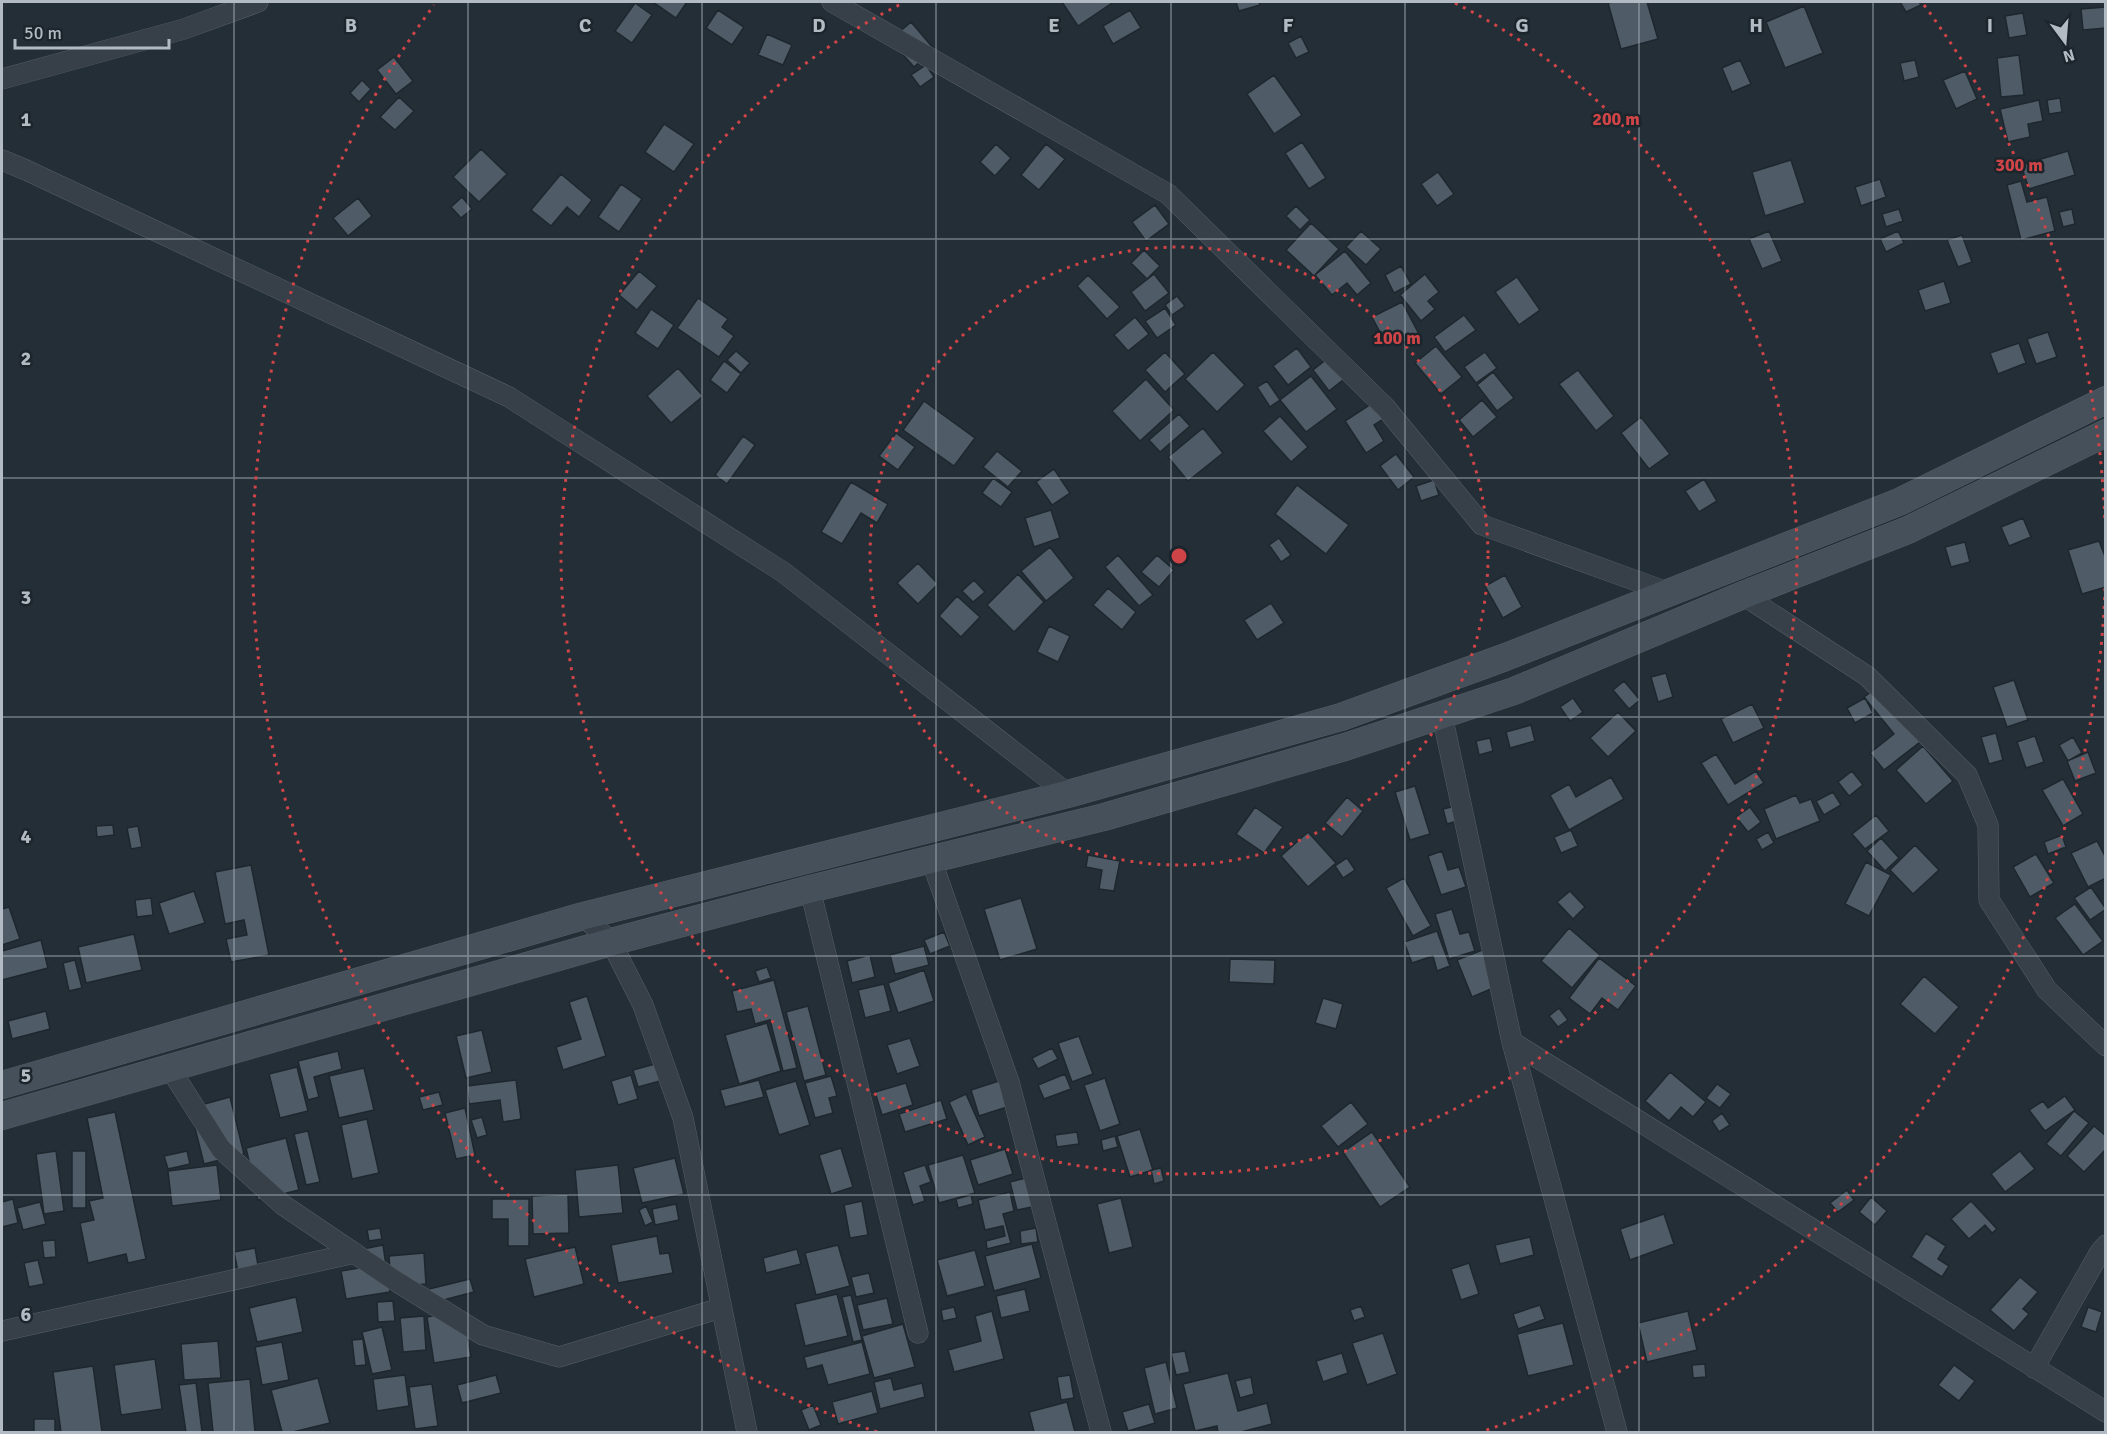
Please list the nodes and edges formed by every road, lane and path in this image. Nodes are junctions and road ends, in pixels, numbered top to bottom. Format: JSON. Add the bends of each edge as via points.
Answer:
{"nodes":[{"id":1,"x":258,"y":2,"type":"edge"},
{"id":2,"x":832,"y":2,"type":"edge"},
{"id":3,"x":2,"y":79,"type":"edge"},
{"id":4,"x":2,"y":160,"type":"edge"},
{"id":5,"x":2106,"y":400,"type":"edge"},
{"id":6,"x":2106,"y":433,"type":"edge"},
{"id":7,"x":1667,"y":592,"type":"junction"},
{"id":8,"x":1743,"y":595,"type":"junction"},
{"id":9,"x":1442,"y":715,"type":"junction"},
{"id":10,"x":1068,"y":794,"type":"junction"},
{"id":11,"x":932,"y":859,"type":"junction"},
{"id":12,"x":810,"y":889,"type":"junction"},
{"id":13,"x":583,"y":916,"type":"junction"},
{"id":14,"x":611,"y":942,"type":"junction"},
{"id":15,"x":1512,"y":1042,"type":"junction"},
{"id":16,"x":2106,"y":1046,"type":"edge"},
{"id":17,"x":169,"y":1067,"type":"junction"},
{"id":18,"x":2,"y":1085,"type":"edge"},
{"id":19,"x":2,"y":1116,"type":"edge"},
{"id":20,"x":2106,"y":1245,"type":"edge"},
{"id":21,"x":355,"y":1253,"type":"junction"},
{"id":22,"x":720,"y":1308,"type":"junction"},
{"id":23,"x":2,"y":1331,"type":"edge"},
{"id":24,"x":918,"y":1333,"type":"dead end"},
{"id":25,"x":2034,"y":1368,"type":"junction"},
{"id":26,"x":2106,"y":1412,"type":"edge"},
{"id":27,"x":747,"y":1432,"type":"edge"},
{"id":28,"x":1101,"y":1432,"type":"edge"},
{"id":29,"x":1617,"y":1432,"type":"edge"}],
"edges":[{"from":1,"to":3,"type":"street","via":[[184,29]]},
{"from":2,"to":7,"type":"street","via":[[1168,194],[1385,407],[1482,525]]},
{"from":4,"to":10,"type":"street","via":[[509,397],[783,572]]},
{"from":5,"to":7,"type":"main road","via":[[1899,501]]},
{"from":6,"to":8,"type":"main road","via":[[1908,530]]},
{"from":7,"to":10,"type":"main road","via":[[1341,717]]},
{"from":8,"to":9,"type":"main road","via":[[1514,691]]},
{"from":8,"to":16,"type":"street","via":[[1867,676],[1967,775],[1988,825],[1989,900],[2047,990]]},
{"from":9,"to":11,"type":"main road","via":[[1104,817]]},
{"from":9,"to":15,"type":"street"},
{"from":10,"to":13,"type":"main road"},
{"from":11,"to":12,"type":"main road"},
{"from":11,"to":28,"type":"street","via":[[1009,1082]]},
{"from":12,"to":14,"type":"main road"},
{"from":12,"to":24,"type":"street"},
{"from":13,"to":14,"type":"street"},
{"from":13,"to":18,"type":"main road"},
{"from":14,"to":17,"type":"main road"},
{"from":14,"to":22,"type":"street","via":[[643,1005],[683,1119]]},
{"from":15,"to":25,"type":"street"},
{"from":15,"to":29,"type":"street"},
{"from":17,"to":19,"type":"main road"},
{"from":17,"to":21,"type":"street","via":[[221,1149],[283,1205]]},
{"from":20,"to":25,"type":"street"},
{"from":21,"to":22,"type":"street","via":[[483,1335],[559,1357]]},
{"from":21,"to":23,"type":"street"},
{"from":22,"to":27,"type":"street"},
{"from":25,"to":26,"type":"street"}]}
